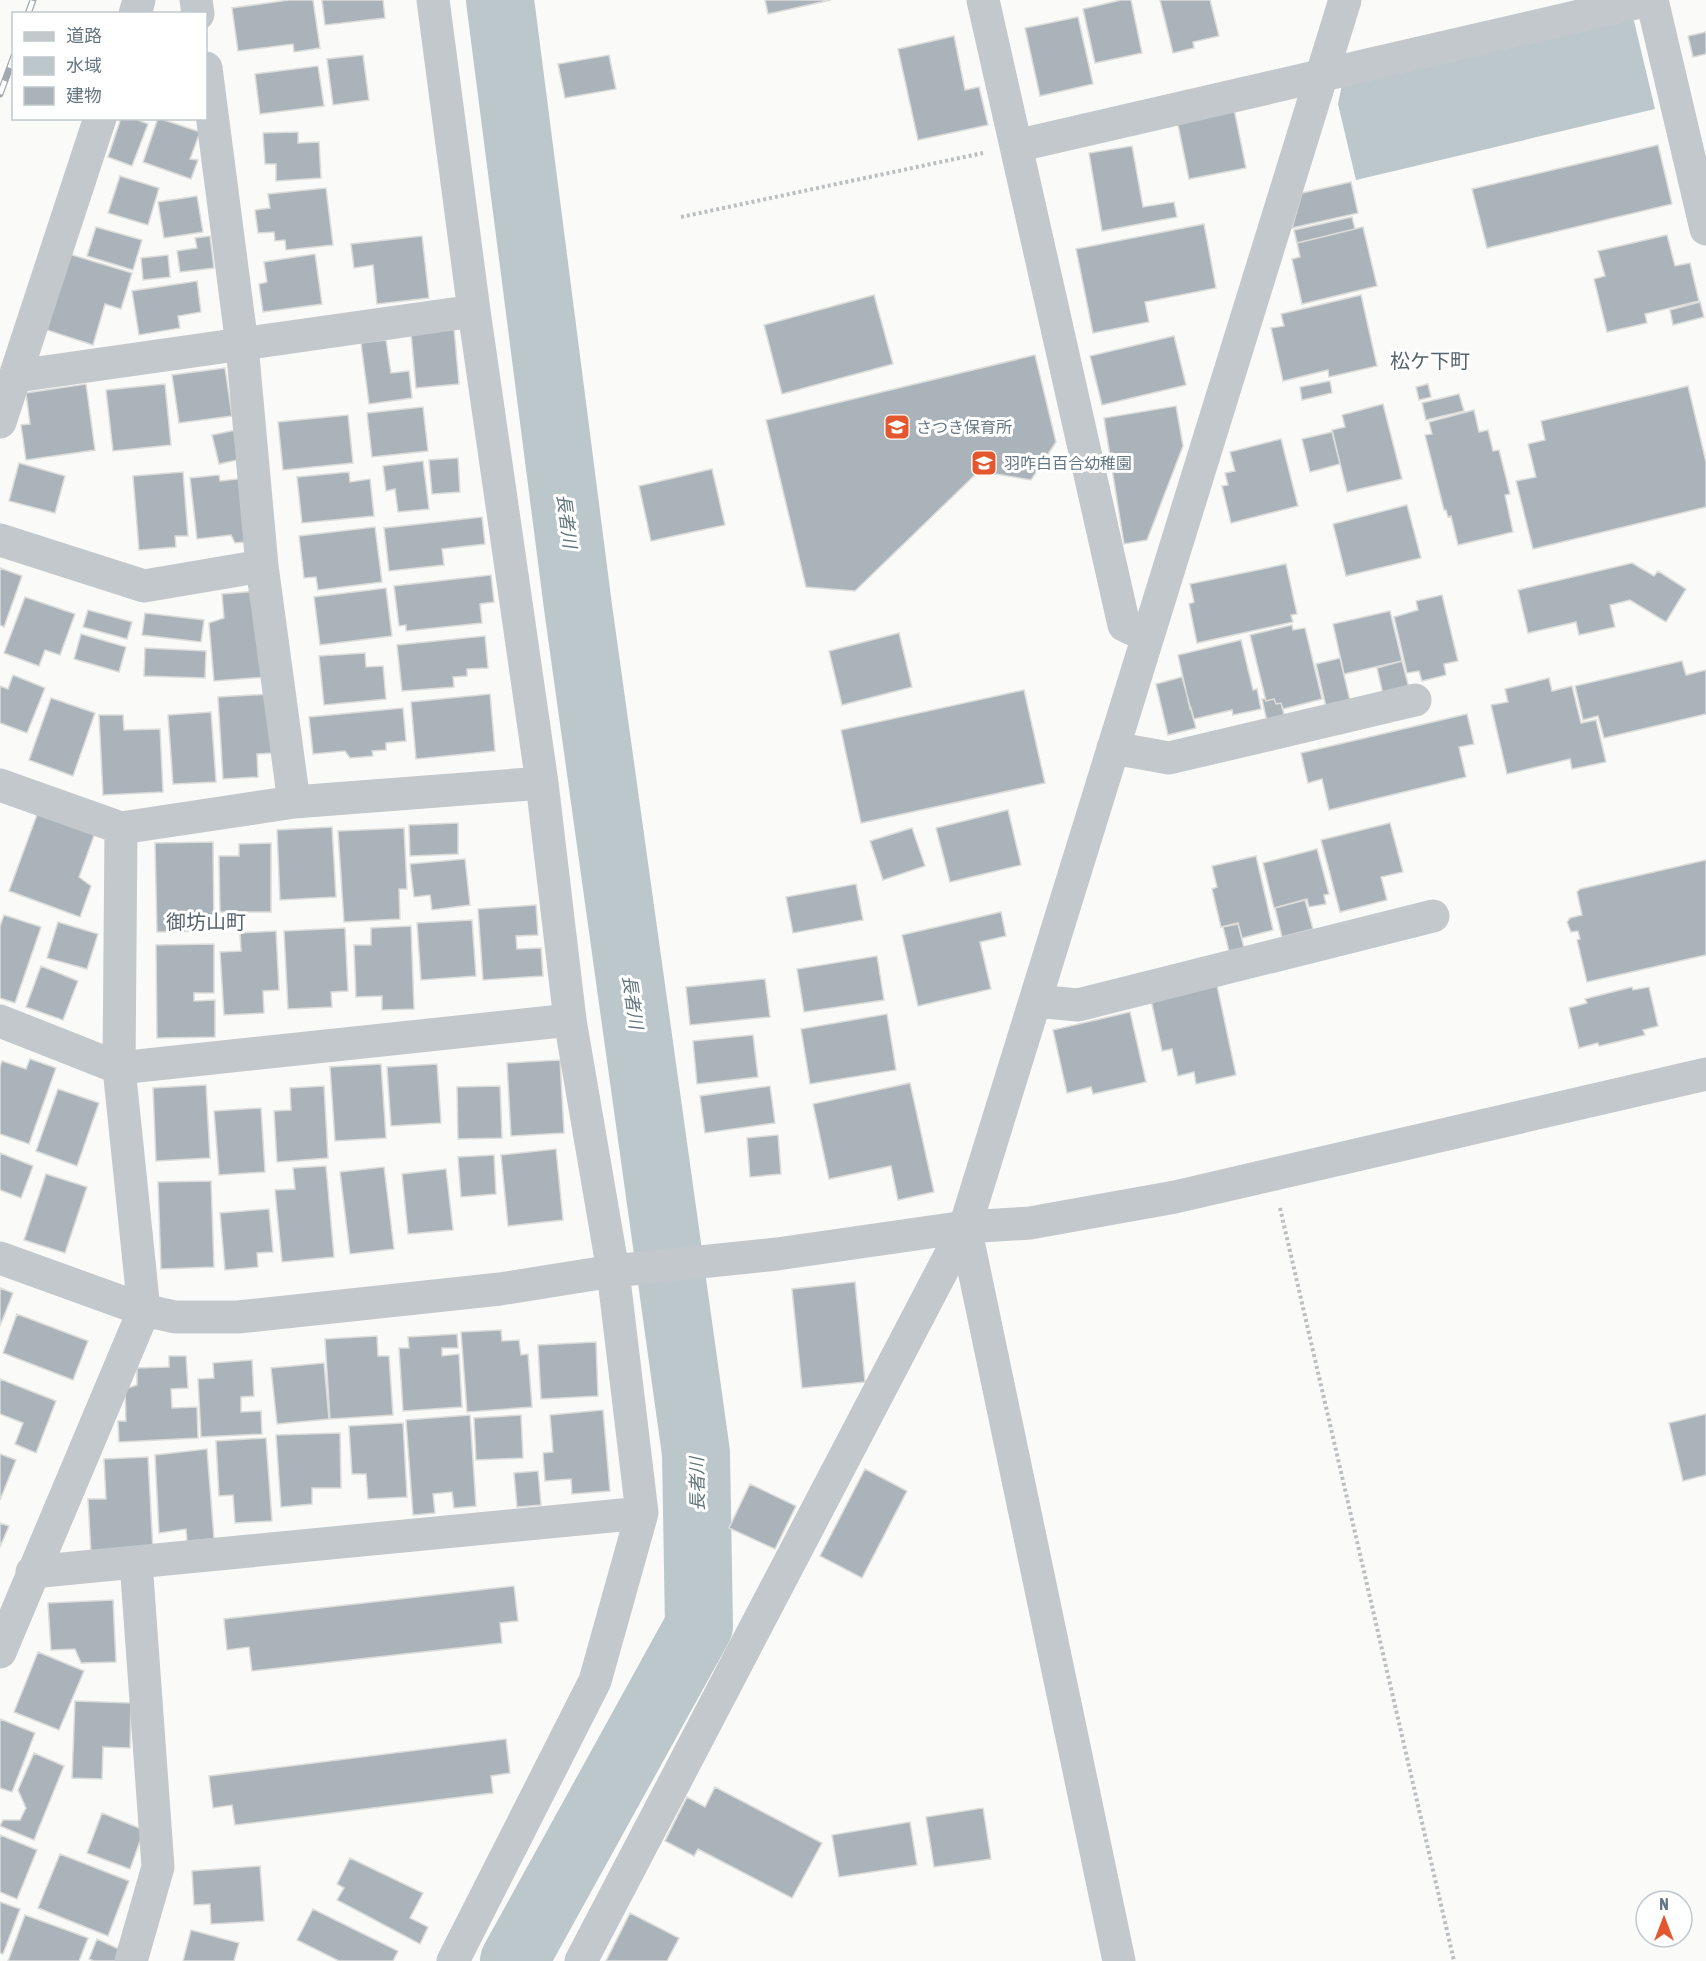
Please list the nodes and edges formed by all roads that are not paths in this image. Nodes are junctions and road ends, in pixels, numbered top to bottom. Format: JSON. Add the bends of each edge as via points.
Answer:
{"nodes":[{"id":1,"x":433,"y":0,"type":"edge"},
{"id":2,"x":983,"y":0,"type":"edge"},
{"id":3,"x":1345,"y":0,"type":"edge"},
{"id":4,"x":1651,"y":0,"type":"edge"},
{"id":5,"x":207,"y":75,"type":"edge"},
{"id":6,"x":1322,"y":76,"type":"junction"},
{"id":7,"x":99,"y":120,"type":"edge"},
{"id":8,"x":1016,"y":146,"type":"junction"},
{"id":9,"x":1706,"y":229,"type":"edge"},
{"id":10,"x":474,"y":311,"type":"junction"},
{"id":11,"x":243,"y":345,"type":"junction"},
{"id":12,"x":16,"y":376,"type":"junction"},
{"id":13,"x":0,"y":422,"type":"edge"},
{"id":14,"x":0,"y":540,"type":"edge"},
{"id":15,"x":262,"y":566,"type":"junction"},
{"id":16,"x":1147,"y":636,"type":"junction"},
{"id":17,"x":1415,"y":700,"type":"dead end"},
{"id":18,"x":1113,"y":748,"type":"junction"},
{"id":19,"x":542,"y":783,"type":"junction"},
{"id":20,"x":0,"y":785,"type":"edge"},
{"id":21,"x":294,"y":802,"type":"junction"},
{"id":22,"x":121,"y":828,"type":"junction"},
{"id":23,"x":1433,"y":916,"type":"dead end"},
{"id":24,"x":1035,"y":1001,"type":"junction"},
{"id":25,"x":570,"y":1020,"type":"junction"},
{"id":26,"x":0,"y":1021,"type":"edge"},
{"id":27,"x":119,"y":1068,"type":"junction"},
{"id":28,"x":1706,"y":1074,"type":"edge"},
{"id":29,"x":965,"y":1227,"type":"junction"},
{"id":30,"x":0,"y":1258,"type":"edge"},
{"id":31,"x":613,"y":1271,"type":"junction"},
{"id":32,"x":144,"y":1310,"type":"junction"},
{"id":33,"x":642,"y":1513,"type":"junction"},
{"id":34,"x":136,"y":1562,"type":"junction"},
{"id":35,"x":32,"y":1572,"type":"junction"},
{"id":36,"x":0,"y":1652,"type":"edge"},
{"id":37,"x":131,"y":1961,"type":"edge"},
{"id":38,"x":453,"y":1961,"type":"edge"},
{"id":39,"x":581,"y":1961,"type":"edge"},
{"id":40,"x":1119,"y":1961,"type":"edge"}],
"edges":[{"from":1,"to":10,"type":"street"},
{"from":2,"to":8,"type":"street"},
{"from":3,"to":6,"type":"street"},
{"from":4,"to":6,"type":"street"},
{"from":4,"to":9,"type":"street"},
{"from":5,"to":11,"type":"street"},
{"from":6,"to":8,"type":"street"},
{"from":6,"to":16,"type":"street"},
{"from":7,"to":12,"type":"street"},
{"from":8,"to":16,"type":"street","via":[[1124,625]]},
{"from":10,"to":11,"type":"street"},
{"from":10,"to":19,"type":"street"},
{"from":11,"to":12,"type":"street"},
{"from":11,"to":15,"type":"street"},
{"from":12,"to":13,"type":"street"},
{"from":14,"to":15,"type":"street","via":[[144,586]]},
{"from":15,"to":21,"type":"street"},
{"from":16,"to":18,"type":"street"},
{"from":17,"to":18,"type":"street","via":[[1169,758]]},
{"from":18,"to":24,"type":"street"},
{"from":19,"to":21,"type":"street"},
{"from":19,"to":25,"type":"street"},
{"from":20,"to":22,"type":"street"},
{"from":21,"to":22,"type":"street"},
{"from":22,"to":27,"type":"street"},
{"from":23,"to":24,"type":"street","via":[[1078,1005]]},
{"from":24,"to":29,"type":"street"},
{"from":25,"to":27,"type":"street"},
{"from":25,"to":31,"type":"street"},
{"from":26,"to":27,"type":"street"},
{"from":27,"to":32,"type":"street"},
{"from":28,"to":29,"type":"street","via":[[1175,1197],[1030,1223]]},
{"from":29,"to":31,"type":"street","via":[[777,1254]]},
{"from":29,"to":39,"type":"street"},
{"from":29,"to":40,"type":"street"},
{"from":30,"to":32,"type":"street"},
{"from":31,"to":32,"type":"street","via":[[500,1289],[238,1317],[175,1317]]},
{"from":31,"to":33,"type":"street"},
{"from":32,"to":35,"type":"street"},
{"from":33,"to":34,"type":"street"},
{"from":33,"to":38,"type":"street","via":[[595,1680]]},
{"from":34,"to":35,"type":"street"},
{"from":34,"to":37,"type":"street","via":[[158,1868]]},
{"from":35,"to":36,"type":"street"}]}
